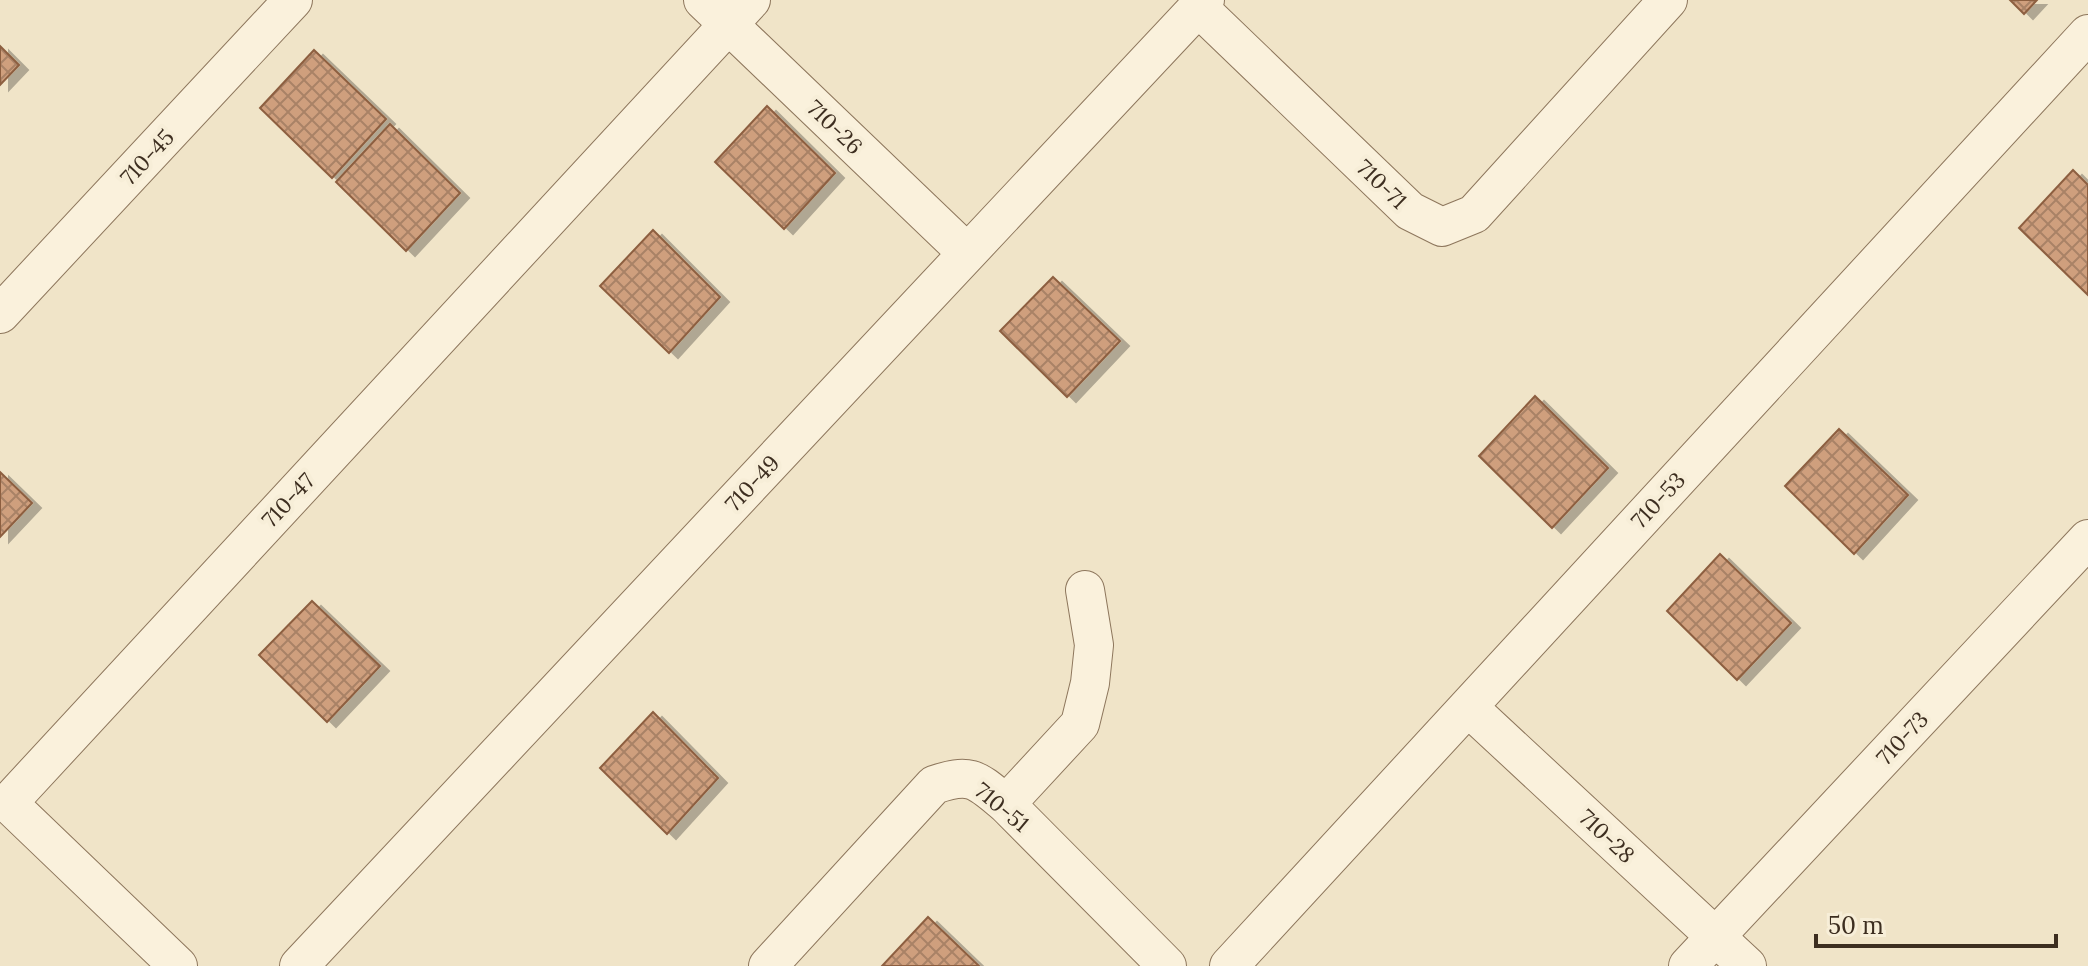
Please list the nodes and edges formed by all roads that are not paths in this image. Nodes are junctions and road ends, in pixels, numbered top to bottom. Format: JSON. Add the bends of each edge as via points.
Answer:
{"nodes":[{"id":1,"x":293,"y":0,"type":"edge"},
{"id":2,"x":1668,"y":0,"type":"edge"},
{"id":3,"x":1201,"y":4,"type":"edge"},
{"id":4,"x":727,"y":8,"type":"edge"},
{"id":5,"x":2088,"y":34,"type":"edge"},
{"id":6,"x":967,"y":253,"type":"junction"},
{"id":7,"x":0,"y":314,"type":"edge"},
{"id":8,"x":2088,"y":539,"type":"edge"},
{"id":9,"x":1085,"y":590,"type":"dead end"},
{"id":10,"x":1468,"y":707,"type":"junction"},
{"id":11,"x":1006,"y":804,"type":"junction"},
{"id":12,"x":4,"y":807,"type":"edge"},
{"id":13,"x":1715,"y":937,"type":"junction"},
{"id":14,"x":178,"y":966,"type":"edge"},
{"id":15,"x":299,"y":966,"type":"edge"},
{"id":16,"x":768,"y":966,"type":"edge"},
{"id":17,"x":1167,"y":966,"type":"edge"},
{"id":18,"x":1229,"y":966,"type":"edge"},
{"id":19,"x":1688,"y":966,"type":"edge"},
{"id":20,"x":1747,"y":966,"type":"edge"}],
"edges":[{"from":1,"to":7,"type":"street","name":"710-45"},
{"from":2,"to":3,"type":"street","name":"710-71","via":[[1474,214],[1442,227],[1410,211]]},
{"from":3,"to":6,"type":"street","name":"710-49"},
{"from":4,"to":6,"type":"street","name":"710-26"},
{"from":4,"to":12,"type":"street","name":"710-47"},
{"from":5,"to":10,"type":"street","name":"710-53"},
{"from":6,"to":15,"type":"street","name":"710-49"},
{"from":8,"to":13,"type":"street","name":"710-73"},
{"from":9,"to":11,"type":"street","via":[[1094,645],[1080,724]]},
{"from":10,"to":13,"type":"street","name":"710-28"},
{"from":10,"to":18,"type":"street","name":"710-53"},
{"from":11,"to":16,"type":"street","name":"710-51","via":[[980,783],[959,777],[934,785]]},
{"from":11,"to":17,"type":"street","name":"710-51"},
{"from":12,"to":14,"type":"street","name":"710-47"},
{"from":13,"to":19,"type":"street","name":"710-73"},
{"from":13,"to":20,"type":"street","name":"710-28"}]}
